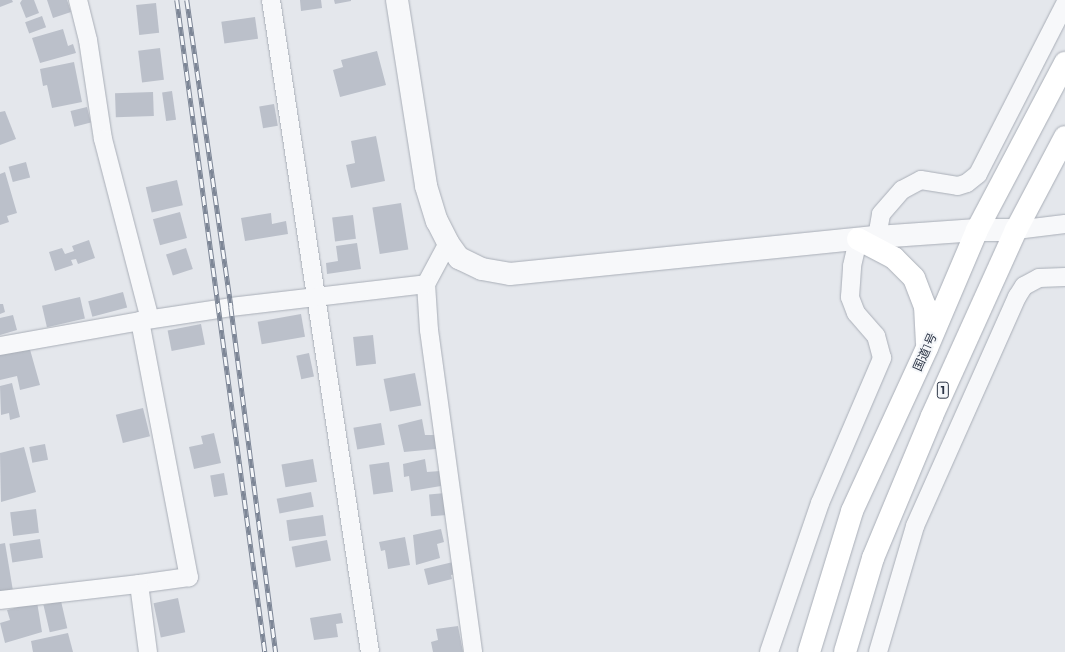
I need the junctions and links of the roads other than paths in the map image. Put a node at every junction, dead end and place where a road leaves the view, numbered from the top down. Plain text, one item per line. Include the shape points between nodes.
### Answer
1 (78, 0) edge
2 (271, 0) edge
3 (397, 0) edge
4 (1065, 4) edge
5 (1065, 63) edge
6 (1065, 137) edge
7 (1065, 224) edge
8 (977, 230) junction
9 (1016, 230) junction
10 (868, 238) junction
11 (448, 243) junction
12 (1065, 276) edge
13 (426, 284) junction
14 (317, 298) junction
15 (145, 320) junction
16 (0, 346) edge
17 (927, 348) junction
18 (139, 584) junction
19 (0, 600) edge
20 (148, 652) edge
21 (370, 652) edge
22 (473, 652) edge
23 (769, 652) edge
24 (809, 652) edge
25 (845, 652) edge
26 (878, 652) edge

1 - 15 street via 88,40 103,139
2 - 14 street
3 - 11 street via 426,186 437,221
4 - 10 street via 978,174 967,183 958,186 922,180 902,190 881,214
5 - 8 highway, 国道1号
6 - 9 highway, 1
7 - 9 street
8 - 9 street
8 - 10 street
8 - 17 highway, 国道1号
9 - 25 highway, 1 via 932,416 873,558
10 - 11 street via 510,274 482,269 459,258
10 - 17 highway via 914,278 925,306
10 - 23 street via 852,266 850,297 856,313 876,336 882,358 820,503
11 - 13 street
12 - 26 street via 1039,278 1024,286 1017,297 914,526
13 - 14 street
13 - 22 street via 430,338
14 - 15 street
14 - 21 street
15 - 16 street
15 - 18 street via 189,577
17 - 24 highway, 国道1号 via 852,511
18 - 19 street
18 - 20 street

